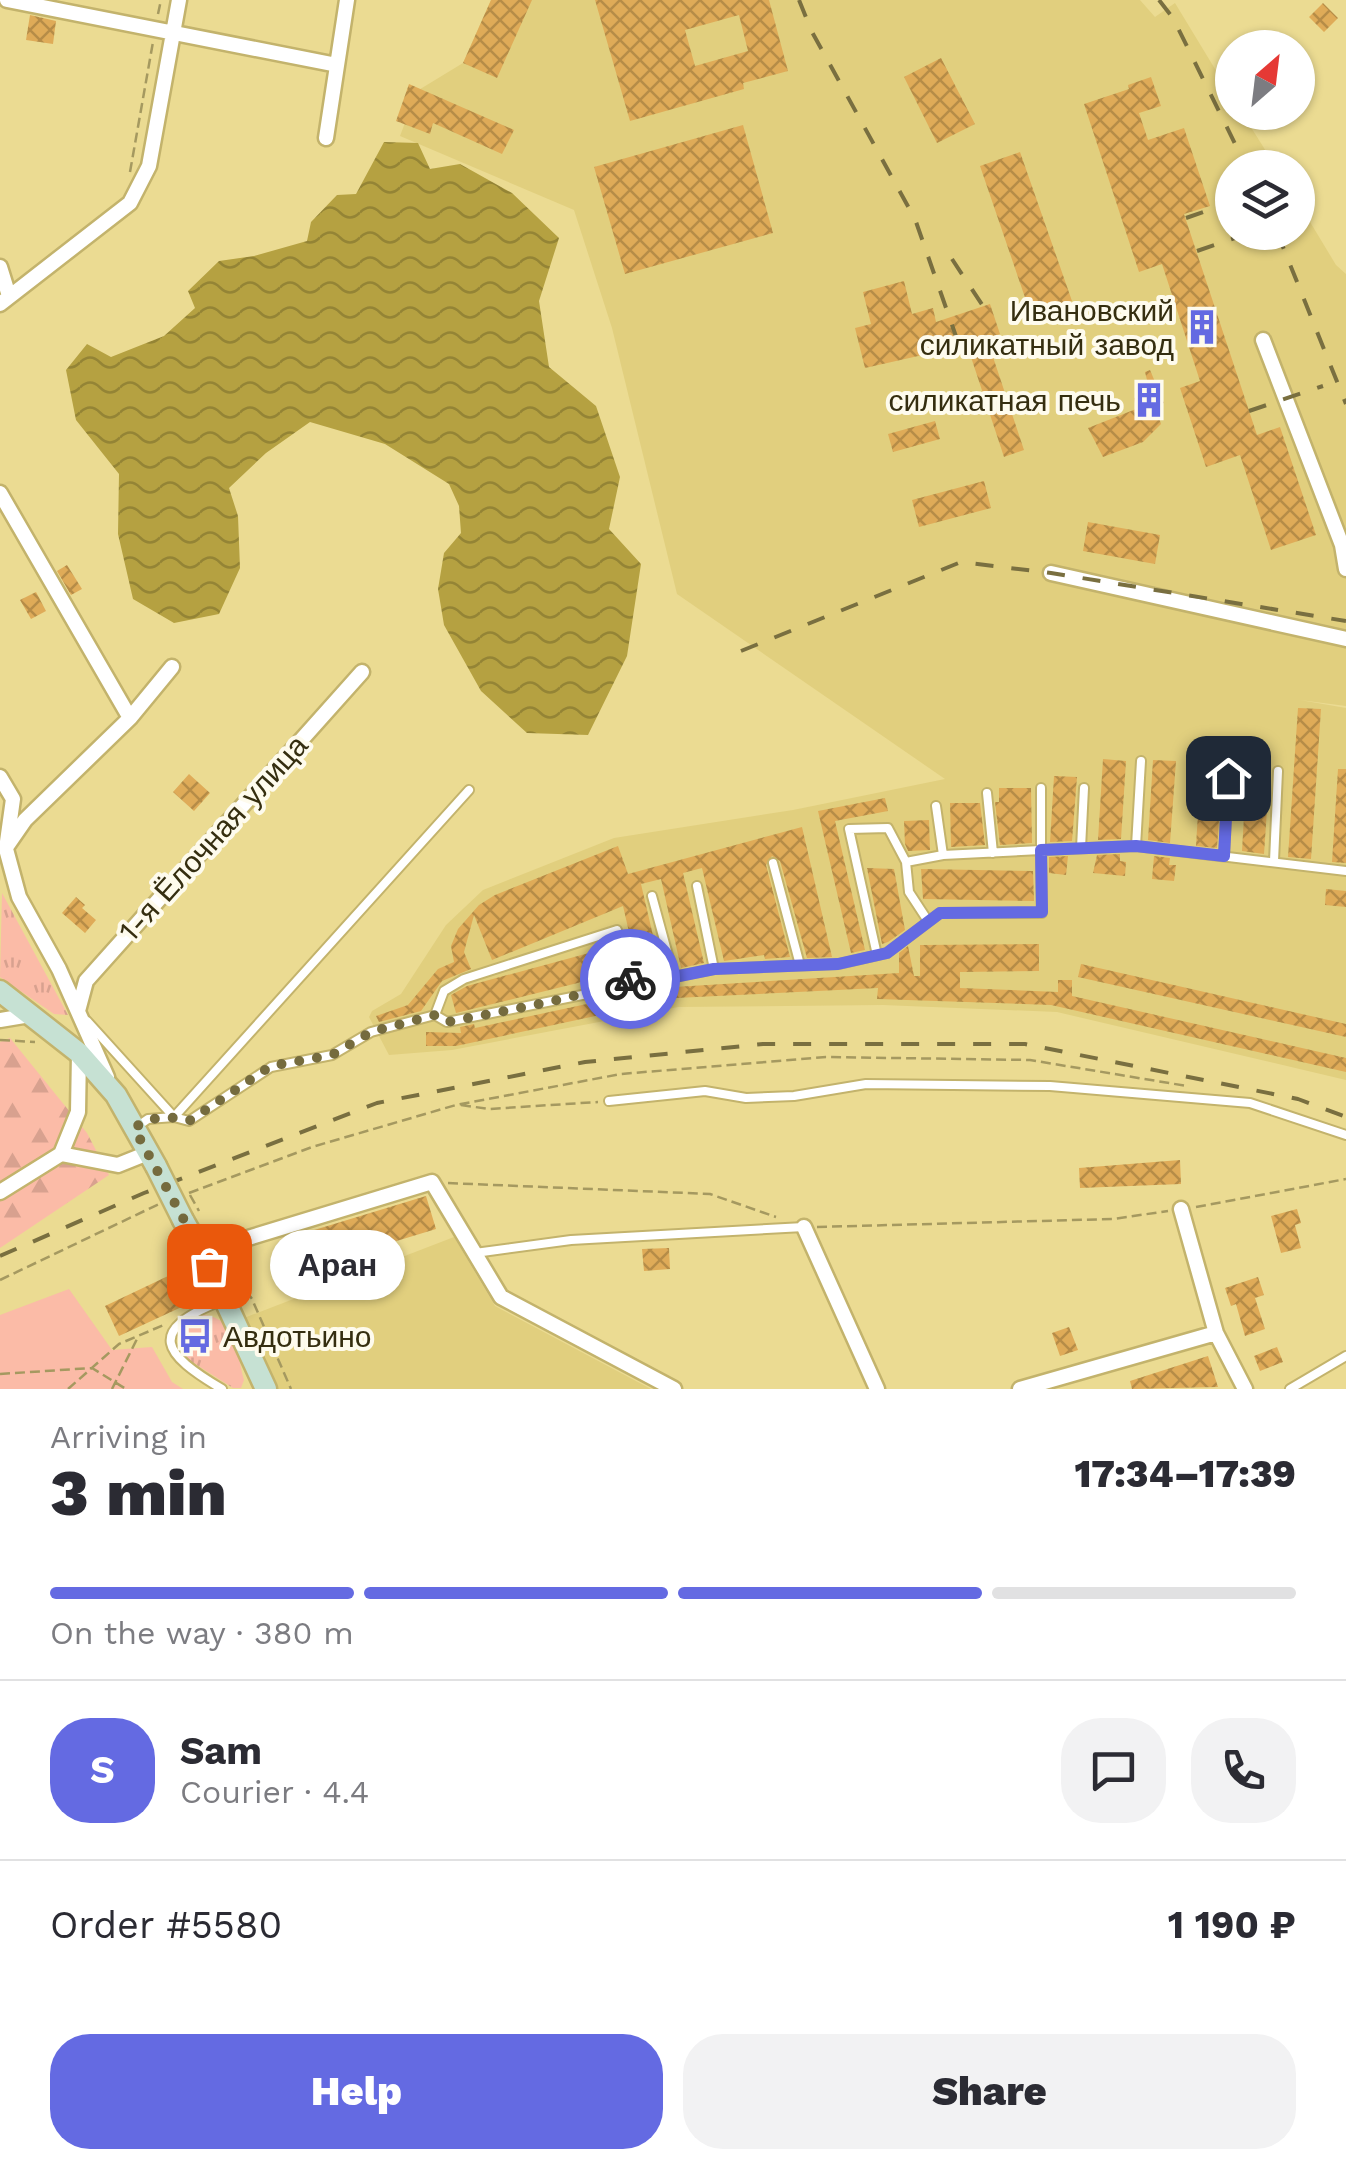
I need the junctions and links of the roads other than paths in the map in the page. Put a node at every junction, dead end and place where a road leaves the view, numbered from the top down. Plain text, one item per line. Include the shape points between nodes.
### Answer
1 (7, 0) edge
2 (178, 0) edge
3 (347, 0) edge
4 (173, 33) junction
5 (337, 65) junction
6 (326, 138) dead end
7 (0, 267) edge
8 (4, 300) edge
9 (1263, 340) dead end
10 (0, 493) edge
11 (1344, 544) edge
12 (1346, 569) edge
13 (1051, 573) dead end
14 (1346, 639) edge
15 (172, 667) dead end
16 (362, 672) dead end
17 (130, 718) junction
18 (1141, 761) dead end
19 (1278, 770) dead end
20 (0, 777) edge
21 (1228, 778) dead end
22 (1041, 788) dead end
23 (1084, 788) dead end
24 (470, 790) dead end
25 (987, 792) dead end
26 (936, 806) dead end
27 (1136, 846) junction
28 (1082, 848) junction
29 (1041, 850) junction
30 (992, 853) junction
31 (3, 855) edge
32 (943, 856) junction
33 (1224, 856) junction
34 (1274, 861) junction
35 (906, 862) junction
36 (773, 863) dead end
37 (1346, 871) edge
38 (698, 886) dead end
39 (652, 896) dead end
40 (928, 922) junction
41 (877, 955) junction
42 (800, 965) junction
43 (714, 969) junction
44 (674, 977) junction
45 (631, 979) junction
46 (0, 991) edge
47 (78, 1011) junction
48 (30, 1015) junction
49 (435, 1015) junction
50 (0, 1020) edge
51 (78, 1053) junction
52 (116, 1095) junction
53 (609, 1101) road end
54 (174, 1116) junction
55 (134, 1128) junction
56 (1346, 1135) edge
57 (61, 1154) junction
58 (152, 1160) junction
59 (0, 1192) edge
60 (1180, 1209) road end
61 (804, 1226) joint
62 (475, 1254) junction
63 (216, 1262) junction
64 (225, 1300) junction
65 (1216, 1333) junction
66 (1346, 1356) edge
67 (222, 1389) edge
68 (266, 1389) edge
69 (674, 1389) edge
70 (877, 1389) edge
71 (1020, 1389) edge
72 (1245, 1389) edge
73 (1290, 1389) edge

1 - 4 street
2 - 4 street
3 - 5 street
4 - 5 street
4 - 8 street via 150,166 130,203
5 - 6 street
7 - 8 street
9 - 11 street
10 - 17 street
11 - 12 street
13 - 14 street
15 - 17 street
16 - 47 street, 1-я Ёлочная улица via 86,981
17 - 31 street via 26,820
18 - 27 lane
19 - 34 lane
20 - 31 street via 13,799
21 - 33 lane
22 - 29 lane
23 - 28 lane
24 - 54 lane
25 - 30 lane
26 - 32 lane
27 - 28 lane
27 - 33 lane
28 - 29 lane
29 - 30 lane
29 - 40 lane via 1042,912 940,913
30 - 32 lane
31 - 47 street
32 - 35 lane
33 - 34 lane
34 - 37 lane
35 - 40 lane via 909,892
35 - 41 lane via 888,828 849,829
36 - 42 lane
38 - 43 lane
39 - 44 lane
40 - 41 lane
41 - 42 lane
42 - 43 lane
43 - 44 lane
44 - 45 lane
45 - 49 lane via 448,1022
45 - 49 lane via 617,930 464,980 444,991
46 - 48 main road
47 - 52 street
47 - 54 lane
48 - 50 street
48 - 51 main road
49 - 54 lane via 371,1032 332,1055 271,1066 189,1121
51 - 52 main road
51 - 57 street via 78,1112
52 - 55 main road
53 - 56 lane via 705,1091 794,1096 866,1084 1050,1086 1250,1103
54 - 55 lane
55 - 58 main road
57 - 58 street via 118,1165
57 - 59 street
58 - 63 main road, bridge
60 - 65 street
61 - 62 lane via 571,1240
61 - 70 street
62 - 63 street via 432,1182 248,1238
62 - 69 street via 501,1298
63 - 64 main road
64 - 67 lane via 189,1314 172,1335 174,1354
64 - 68 main road
65 - 71 street
65 - 72 street
66 - 73 lane

